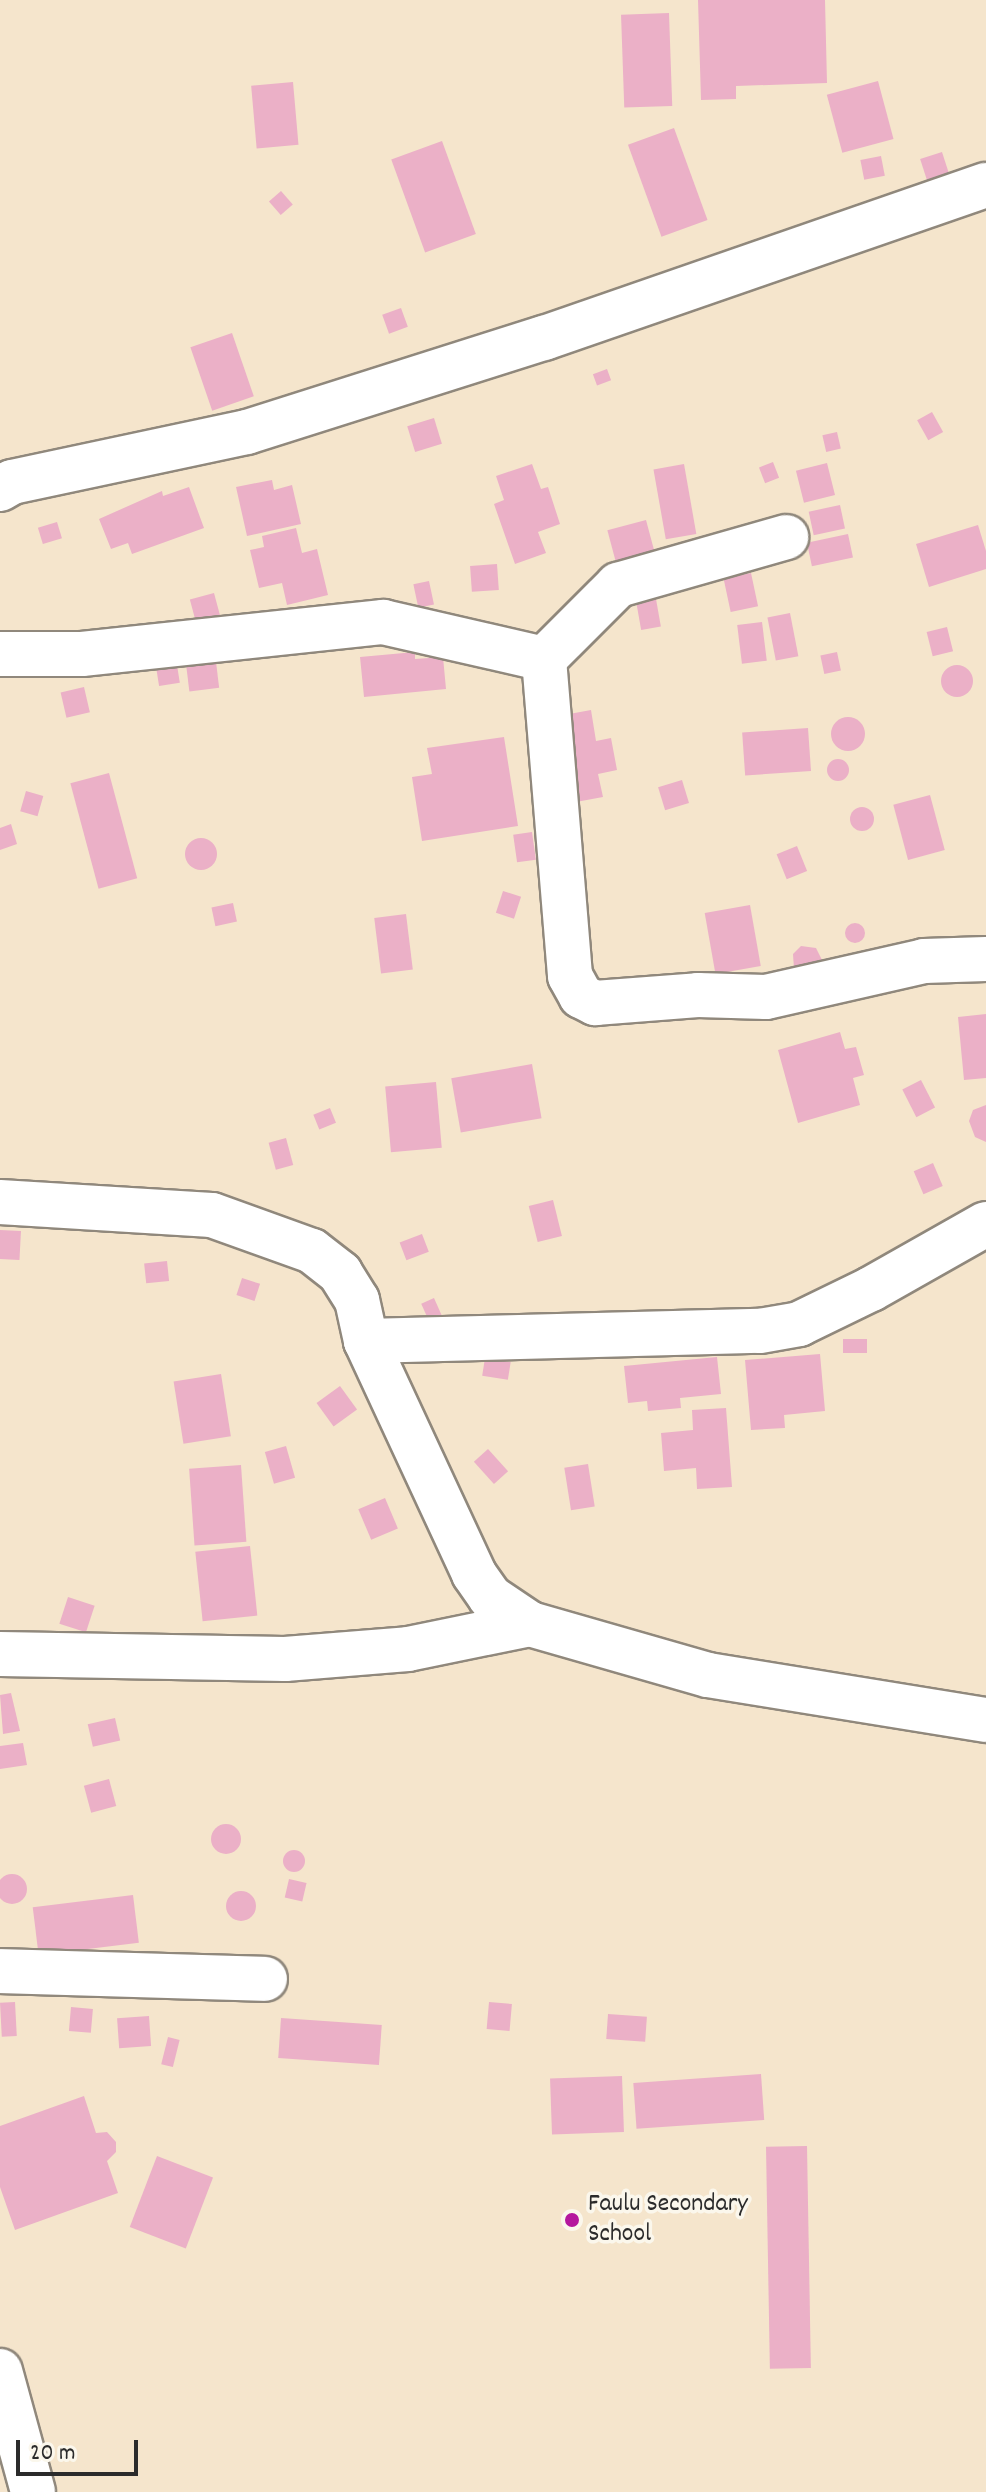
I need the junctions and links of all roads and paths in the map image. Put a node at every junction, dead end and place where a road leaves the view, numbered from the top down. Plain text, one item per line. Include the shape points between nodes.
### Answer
1 (986, 185) edge
2 (0, 489) edge
3 (786, 537) dead end
4 (0, 654) edge
5 (544, 659) junction
6 (986, 959) edge
7 (0, 1202) edge
8 (986, 1224) edge
9 (366, 1341) junction
10 (530, 1624) junction
11 (0, 1654) edge
12 (986, 1720) edge
13 (0, 1971) edge
14 (265, 1979) dead end
15 (0, 2371) edge
16 (23, 2489) edge

1 - 2 street via 544,338 247,432 12,482
3 - 5 street via 618,585
4 - 5 street via 82,654 383,622
5 - 6 street via 570,976 581,996 595,1003 698,995 766,997 924,961
7 - 9 street via 212,1215 285,1240 312,1251 340,1273 357,1300
8 - 9 street via 799,1324 760,1331
9 - 10 street via 474,1574 490,1597
10 - 11 street via 408,1649 285,1659
10 - 12 street via 708,1675
13 - 14 street
15 - 16 street

